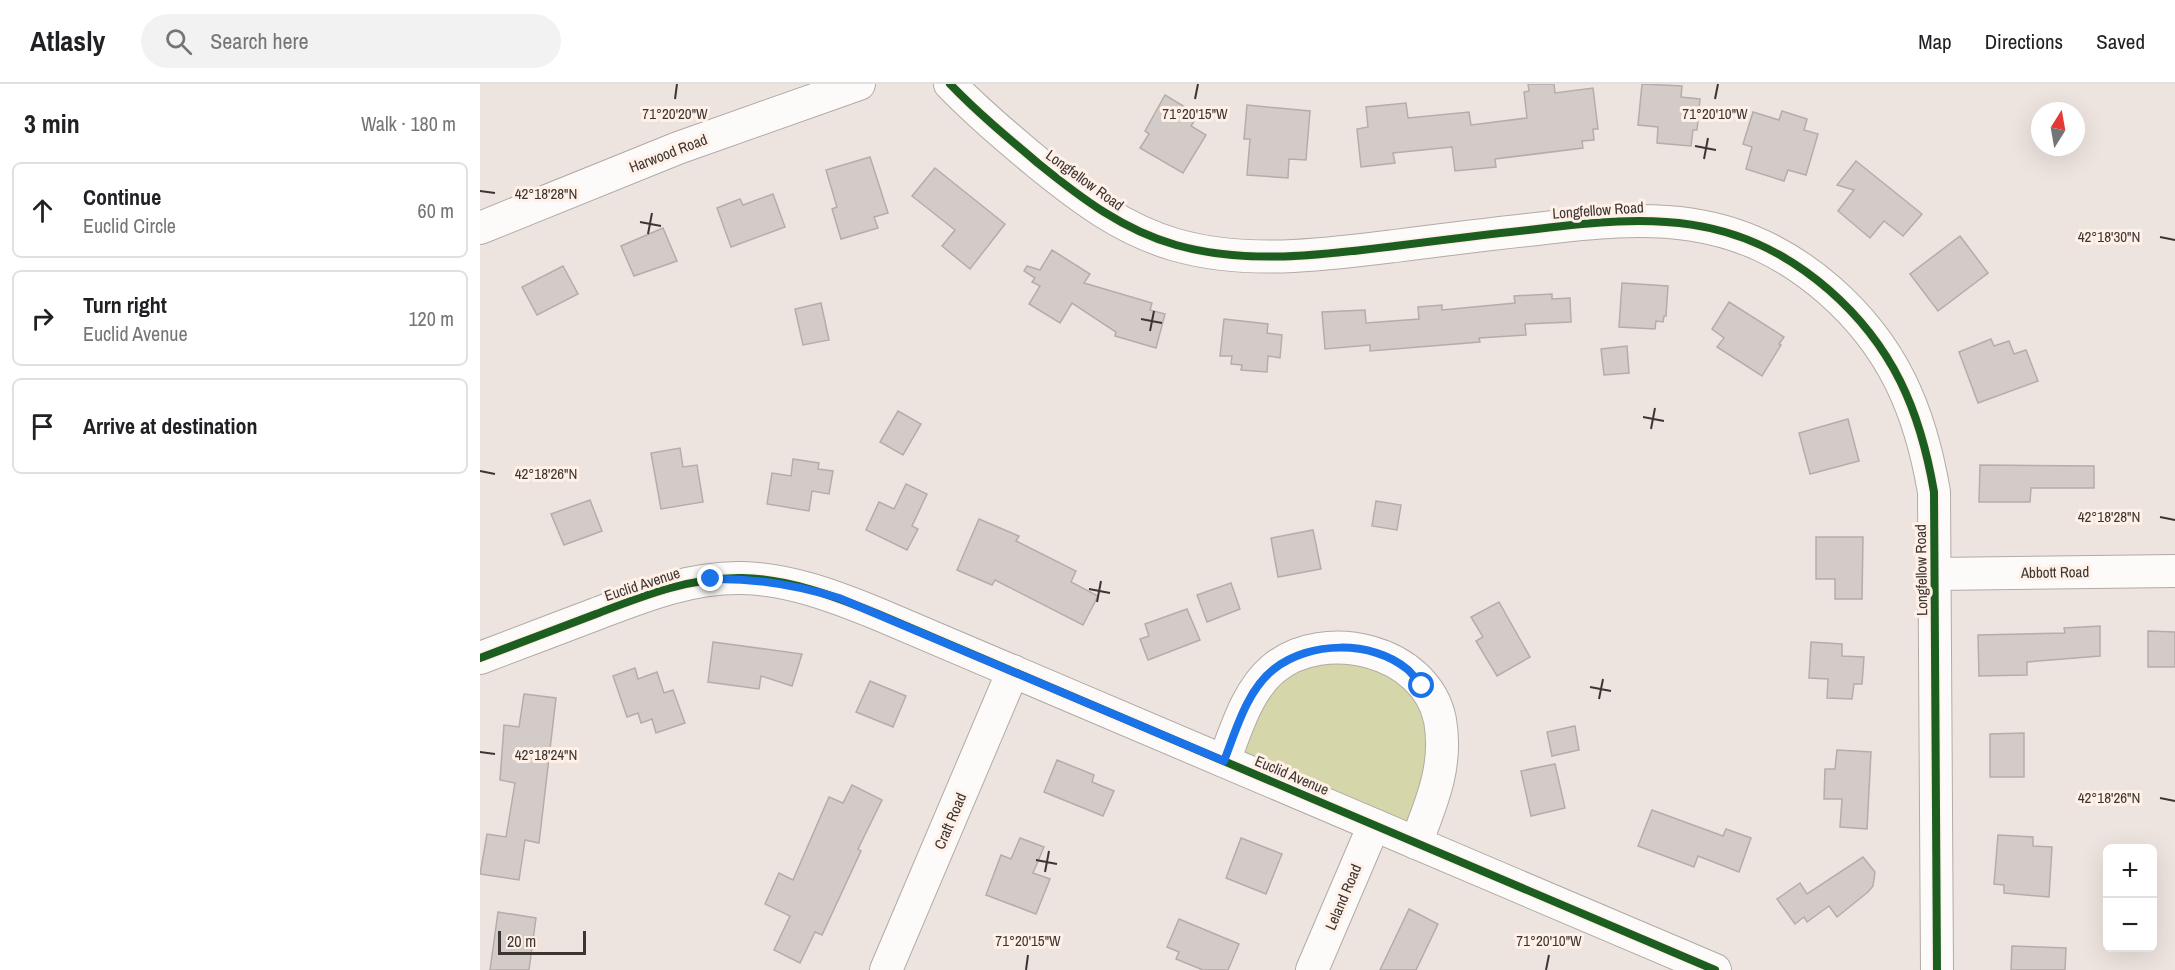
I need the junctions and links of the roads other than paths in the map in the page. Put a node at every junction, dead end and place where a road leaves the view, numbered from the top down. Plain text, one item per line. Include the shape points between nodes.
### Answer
1 (859, 84) edge
2 (950, 84) edge
3 (480, 228) edge
4 (2175, 571) edge
5 (1935, 574) junction
6 (480, 658) edge
7 (1013, 671) junction
8 (1224, 761) junction
9 (1374, 825) junction
10 (1416, 843) junction
11 (886, 970) edge
12 (1312, 970) edge
13 (1715, 970) edge
14 (1937, 970) edge

1 - 3 street, Harwood Road via 678,148
2 - 5 street, Longfellow Road via 1002,134 1112,218 1144,234 1210,252 1246,256 1320,254 1634,219 1701,225 1760,244 1792,262 1847,306 1870,333 1906,390 1927,452 1934,492
4 - 5 street, Abbott Road
5 - 14 street, Longfellow Road
6 - 7 street, Euclid Avenue via 651,593 711,579 742,578 839,598
7 - 8 street, Euclid Avenue
7 - 11 street, Craft Road
8 - 9 street, Euclid Avenue
8 - 10 street via 1244,710 1273,669 1316,650 1364,650 1387,658 1407,669 1433,702 1440,718 1442,767
9 - 10 street, Euclid Avenue
9 - 12 street, Leland Road
10 - 13 street, Euclid Avenue

